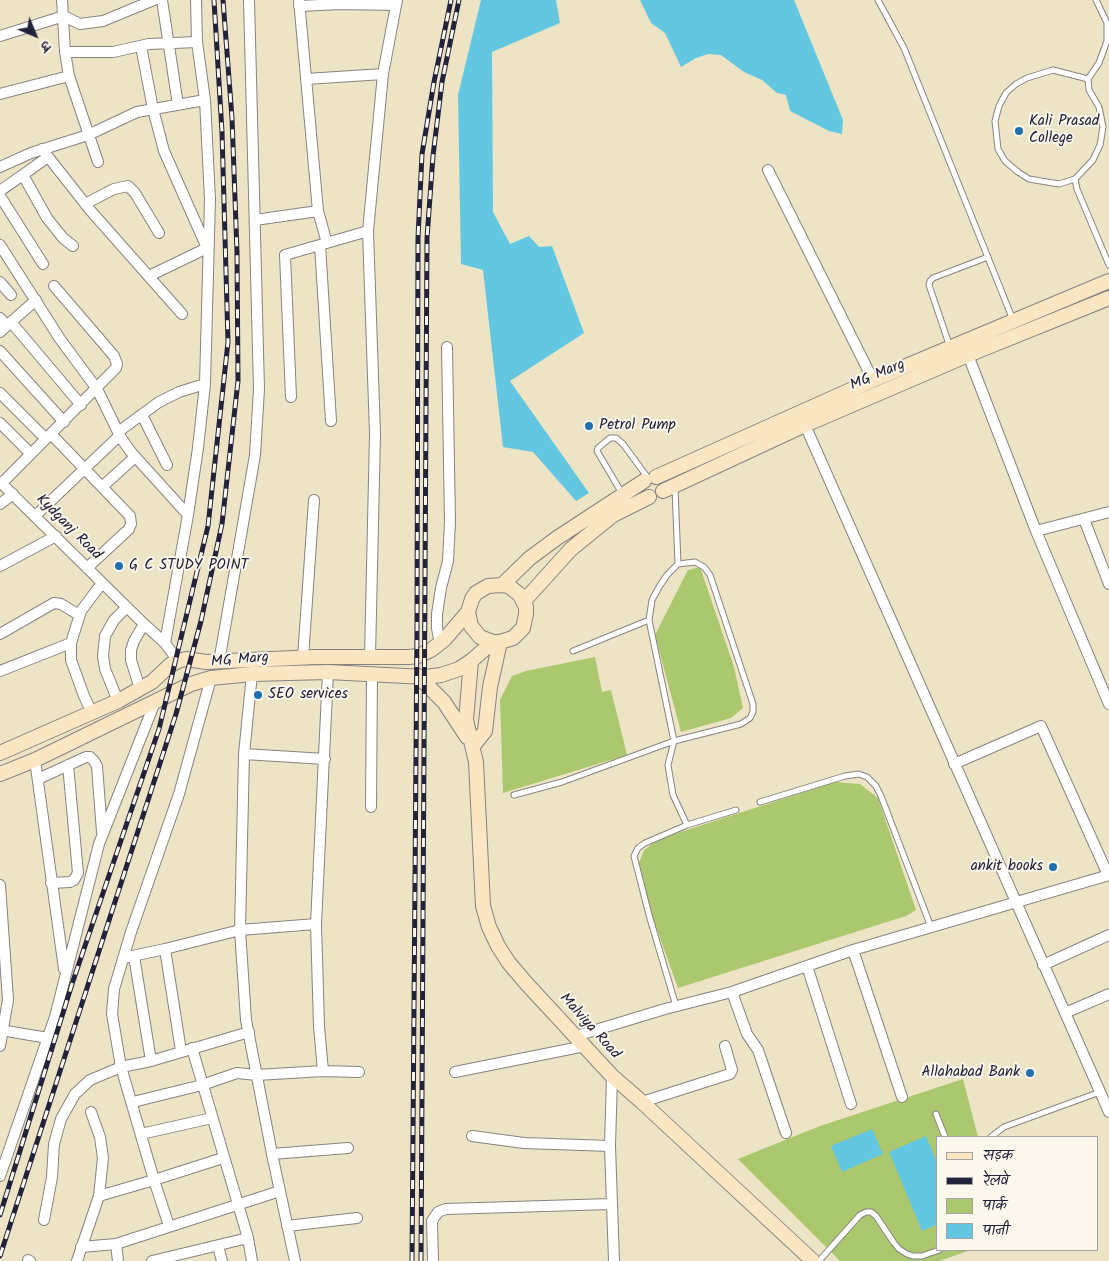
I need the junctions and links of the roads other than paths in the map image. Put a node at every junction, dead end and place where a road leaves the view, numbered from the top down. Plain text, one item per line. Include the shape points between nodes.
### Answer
1 (62, 0) edge
2 (154, 0) edge
3 (162, 0) edge
4 (196, 0) edge
5 (249, 0) edge
6 (878, 0) edge
7 (1096, 0) edge
8 (396, 2) edge
9 (299, 3) edge
10 (64, 16) junction
11 (0, 36) edge
12 (197, 42) junction
13 (169, 43) junction
14 (141, 46) junction
15 (65, 52) junction
16 (383, 74) junction
17 (69, 76) junction
18 (306, 78) junction
19 (1088, 79) junction
20 (0, 94) edge
21 (205, 100) junction
22 (178, 105) junction
23 (153, 110) junction
24 (88, 135) junction
25 (45, 153) junction
26 (98, 162) dead end
27 (0, 167) edge
28 (768, 170) dead end
29 (23, 175) junction
30 (1076, 179) junction
31 (0, 192) edge
32 (0, 196) edge
33 (85, 204) junction
34 (318, 211) junction
35 (255, 220) junction
36 (368, 231) junction
37 (159, 234) dead end
38 (0, 244) edge
39 (324, 244) junction
40 (73, 246) dead end
41 (208, 250) junction
42 (988, 257) junction
43 (43, 264) dead end
44 (1109, 265) edge
45 (149, 276) junction
46 (1109, 281) edge
47 (0, 282) edge
48 (54, 286) dead end
49 (11, 295) dead end
50 (1109, 298) edge
51 (36, 300) junction
52 (182, 314) dead end
53 (1014, 321) junction
54 (4, 324) edge
55 (447, 347) dead end
56 (950, 347) junction
57 (0, 351) edge
58 (968, 355) junction
59 (873, 380) junction
60 (205, 384) junction
61 (97, 389) junction
62 (0, 394) edge
63 (291, 397) dead end
64 (81, 405) junction
65 (142, 414) junction
66 (64, 422) junction
67 (331, 422) dead end
68 (0, 423) edge
69 (805, 425) junction
70 (119, 433) junction
71 (49, 437) junction
72 (31, 454) junction
73 (135, 457) junction
74 (167, 465) dead end
75 (84, 468) junction
76 (649, 479) junction
77 (1, 483) edge
78 (102, 487) junction
79 (669, 488) junction
80 (13, 494) junction
81 (624, 495) junction
82 (649, 497) junction
83 (314, 500) dead end
84 (0, 504) edge
85 (1109, 512) edge
86 (188, 515) junction
87 (35, 516) junction
88 (1084, 519) junction
89 (1036, 531) junction
90 (56, 536) junction
91 (678, 564) junction
92 (0, 566) edge
93 (87, 568) junction
94 (102, 582) junction
95 (502, 584) junction
96 (1109, 584) edge
97 (524, 601) junction
98 (127, 607) junction
99 (468, 612) junction
100 (79, 615) junction
101 (649, 620) junction
102 (144, 624) junction
103 (0, 634) edge
104 (496, 642) junction
105 (71, 643) junction
106 (165, 643) junction
107 (440, 644) junction
108 (573, 651) dead end
109 (370, 657) junction
110 (303, 658) junction
111 (178, 661) junction
112 (471, 661) junction
113 (219, 662) junction
114 (0, 671) edge
115 (328, 672) junction
116 (252, 674) junction
117 (372, 674) junction
118 (418, 676) junction
119 (211, 678) junction
120 (140, 689) junction
121 (118, 701) junction
122 (154, 702) junction
123 (1109, 704) edge
124 (92, 713) junction
125 (674, 741) junction
126 (473, 746) junction
127 (0, 753) edge
128 (244, 754) junction
129 (325, 759) junction
130 (35, 760) junction
131 (954, 764) junction
132 (68, 766) junction
133 (0, 774) edge
134 (38, 779) junction
135 (514, 795) dead end
136 (760, 802) dead end
137 (371, 807) dead end
138 (736, 810) dead end
139 (686, 825) junction
140 (102, 835) junction
141 (1109, 875) edge
142 (51, 883) junction
143 (0, 886) edge
144 (1015, 902) junction
145 (316, 924) junction
146 (931, 928) junction
147 (240, 930) junction
148 (2, 935) edge
149 (1109, 935) edge
150 (165, 949) junction
151 (853, 950) junction
152 (129, 956) junction
153 (1043, 965) junction
154 (807, 966) junction
155 (65, 975) junction
156 (4, 990) edge
157 (732, 992) junction
158 (1109, 994) edge
159 (676, 1006) junction
160 (1065, 1014) junction
161 (2, 1030) edge
162 (249, 1032) junction
163 (48, 1038) junction
164 (581, 1041) junction
165 (0, 1046) edge
166 (725, 1046) dead end
167 (192, 1048) junction
168 (181, 1051) junction
169 (151, 1061) junction
170 (121, 1067) junction
171 (324, 1071) junction
172 (359, 1072) dead end
173 (455, 1072) dead end
174 (257, 1075) junction
175 (612, 1076) junction
176 (202, 1085) junction
177 (1100, 1092) junction
178 (902, 1097) dead end
179 (133, 1102) junction
180 (642, 1102) junction
181 (851, 1104) dead end
182 (1108, 1109) edge
183 (92, 1112) dead end
184 (936, 1114) dead end
185 (212, 1118) junction
186 (786, 1133) dead end
187 (141, 1134) junction
188 (472, 1136) dead end
189 (946, 1136) edge
190 (992, 1136) edge
191 (610, 1146) junction
192 (348, 1148) dead end
193 (272, 1154) junction
194 (223, 1158) junction
195 (0, 1176) edge
196 (154, 1180) junction
197 (280, 1191) junction
198 (99, 1196) junction
199 (237, 1204) junction
200 (611, 1204) junction
201 (357, 1218) dead end
202 (44, 1220) dead end
203 (169, 1226) junction
204 (287, 1226) junction
205 (248, 1238) junction
206 (116, 1244) junction
207 (218, 1246) junction
208 (81, 1247) junction
209 (936, 1251) edge
210 (185, 1257) edge
211 (77, 1261) edge
212 (118, 1261) edge
213 (152, 1261) edge
214 (222, 1261) edge
215 (252, 1261) edge
216 (295, 1261) edge
217 (433, 1261) edge
218 (614, 1261) edge
219 (813, 1261) edge
220 (819, 1261) edge

1 - 10 street
2 - 10 street via 103,21 80,24
3 - 13 street
4 - 12 street
5 - 35 street
6 - 42 lane via 904,48
7 - 19 lane via 1107,23 1107,41
8 - 9 street
8 - 16 street
9 - 18 street
10 - 11 street
10 - 15 street
12 - 13 street
12 - 21 street
13 - 14 street
13 - 22 street
14 - 15 street via 113,52
14 - 23 street
15 - 17 street
16 - 18 street
16 - 36 street
17 - 20 street
17 - 24 street
18 - 34 street
19 - 30 lane via 1099,107 1100,145 1093,160
19 - 30 lane via 1052,70 1027,78 1006,93 995,122 998,149 1005,161 1018,172 1029,179 1059,184
21 - 22 street
21 - 41 street via 210,198
22 - 23 street
23 - 24 street via 137,112
23 - 41 street via 164,151
24 - 25 street
24 - 26 street
25 - 27 street
25 - 29 street
25 - 33 street
28 - 59 street
29 - 31 street
29 - 40 street via 47,218
30 - 44 lane via 1077,189
32 - 43 street
33 - 37 street via 114,189 128,186 136,193
33 - 45 street
34 - 35 street
34 - 39 street
35 - 113 street via 260,389 255,456
36 - 39 street
36 - 109 street via 375,434
38 - 51 street
39 - 63 street via 285,255
39 - 67 street
41 - 45 street
41 - 60 street
42 - 53 lane
42 - 56 lane via 930,281
45 - 52 street
46 - 53 main road
47 - 49 street
48 - 61 street via 114,356 116,368
50 - 58 main road, MG Marg
51 - 54 street
51 - 61 street
53 - 56 main road
54 - 64 street
55 - 107 street via 450,522 448,561 437,614
56 - 59 main road
57 - 66 street
58 - 69 main road, MG Marg
58 - 89 street
59 - 76 main road
60 - 65 street via 179,392
60 - 86 street
61 - 64 street
61 - 70 street
62 - 71 street
64 - 66 street
65 - 70 street
65 - 74 street
66 - 71 street
68 - 72 street
69 - 79 main road, MG Marg
69 - 131 street
70 - 73 street
70 - 75 street
71 - 72 street
71 - 75 street
72 - 77 street
73 - 78 street
73 - 86 street
75 - 78 street
75 - 87 street
76 - 79 main road
76 - 81 main road
76 - 81 lane via 623,444 616,438 610,438 597,452
76 - 82 main road via 643,489
77 - 80 street, Kydganj Road
78 - 93 street via 130,516 132,524
79 - 82 main road, MG Marg via 658,496
79 - 91 lane
80 - 84 street
80 - 87 street, Kydganj Road
81 - 95 main road via 557,538
82 - 97 main road, MG Marg via 613,515 571,549
83 - 110 street
85 - 88 street
86 - 106 street
87 - 90 street, Kydganj Road
88 - 89 street
88 - 96 street
89 - 123 street
90 - 92 street
90 - 93 street, Kydganj Road
91 - 101 lane via 667,574 652,600
91 - 125 lane via 695,562 710,575 753,712 741,724
93 - 94 street, Kydganj Road
94 - 98 street, Kydganj Road
94 - 100 street
95 - 97 main road via 515,590
95 - 99 main road via 488,586 476,593
97 - 104 main road via 526,614 522,628 513,638
98 - 102 street, Kydganj Road
98 - 121 street via 105,636 103,656
99 - 104 main road via 475,632
99 - 107 main road, MG Marg
100 - 103 street via 54,603
100 - 105 street
101 - 108 lane
101 - 125 lane
102 - 106 street, Kydganj Road
102 - 120 street via 131,650
104 - 112 main road, MG Marg
104 - 126 main road via 485,731
105 - 114 street
105 - 124 street via 71,660
106 - 111 street, Kydganj Road
107 - 109 main road, MG Marg via 418,656
109 - 110 main road, MG Marg
110 - 113 main road, MG Marg
111 - 113 main road, MG Marg
111 - 120 main road
112 - 118 main road, MG Marg via 441,675
112 - 126 main road, Malviya Road via 466,720
115 - 116 main road, MG Marg
115 - 117 main road, MG Marg
115 - 129 street
116 - 119 main road, MG Marg
116 - 128 street
117 - 118 main road, MG Marg
117 - 137 street
118 - 126 main road via 444,702
119 - 122 main road, MG Marg
119 - 152 street
120 - 121 main road
121 - 124 main road
122 - 130 main road, MG Marg
122 - 140 street
124 - 127 main road
125 - 135 lane via 562,782
125 - 139 lane via 668,765 673,795
126 - 164 main road, Malviya Road via 483,906 489,927 509,963
128 - 129 street
128 - 147 street
129 - 145 street
130 - 133 main road, MG Marg
130 - 134 street
131 - 141 street via 1041,726
131 - 144 street
132 - 134 street
132 - 140 street via 86,757 90,757 97,766
132 - 142 street via 78,873 70,882
134 - 142 street
136 - 146 lane via 845,776 859,774 867,777 881,796
138 - 139 lane
139 - 159 lane via 645,843 634,856
140 - 155 street
141 - 144 street
142 - 155 street
143 - 148 street
144 - 146 street
144 - 153 street
145 - 147 street
145 - 171 street via 319,1026
146 - 151 street
147 - 150 street
147 - 162 street
148 - 156 street
149 - 153 street
150 - 152 street
150 - 168 street
151 - 154 street
151 - 178 street
152 - 169 street
152 - 170 street via 114,989 112,1014
153 - 160 street
154 - 157 street
154 - 181 street
155 - 163 street
156 - 161 street via 8,1000
157 - 159 street
157 - 186 street via 747,1034 758,1050
158 - 160 street
159 - 164 street
160 - 177 street
161 - 163 street
161 - 165 street
162 - 167 street
162 - 174 street
163 - 195 street
164 - 173 street
164 - 175 main road, Malviya Road
166 - 180 street via 732,1070 730,1074
167 - 168 street
167 - 176 street
168 - 169 street
169 - 170 street
170 - 179 street
170 - 202 street via 90,1080 76,1094 61,1119 54,1144
171 - 172 street
171 - 174 street
174 - 176 street via 237,1073
174 - 193 street
175 - 180 main road, Malviya Road
175 - 191 street
176 - 179 street
176 - 185 street
177 - 182 street
177 - 190 lane via 1004,1127
179 - 187 street
180 - 219 main road, Malviya Road
183 - 198 street via 103,1158
184 - 189 lane
185 - 187 street
185 - 194 street
187 - 196 street
188 - 191 street via 524,1143
191 - 200 street
192 - 193 street
193 - 197 street
194 - 196 street
194 - 199 street
196 - 198 street
196 - 203 street
197 - 199 street
197 - 204 street
198 - 208 street
199 - 203 street
199 - 205 street
200 - 217 street via 446,1209 438,1212 432,1221
200 - 218 street
201 - 204 street
203 - 206 street
204 - 216 street
205 - 207 street
205 - 215 street
206 - 208 street
206 - 212 street
207 - 210 street
207 - 214 street
208 - 211 street
209 - 220 lane via 922,1256 908,1254 894,1243 876,1216 866,1212
210 - 213 street

